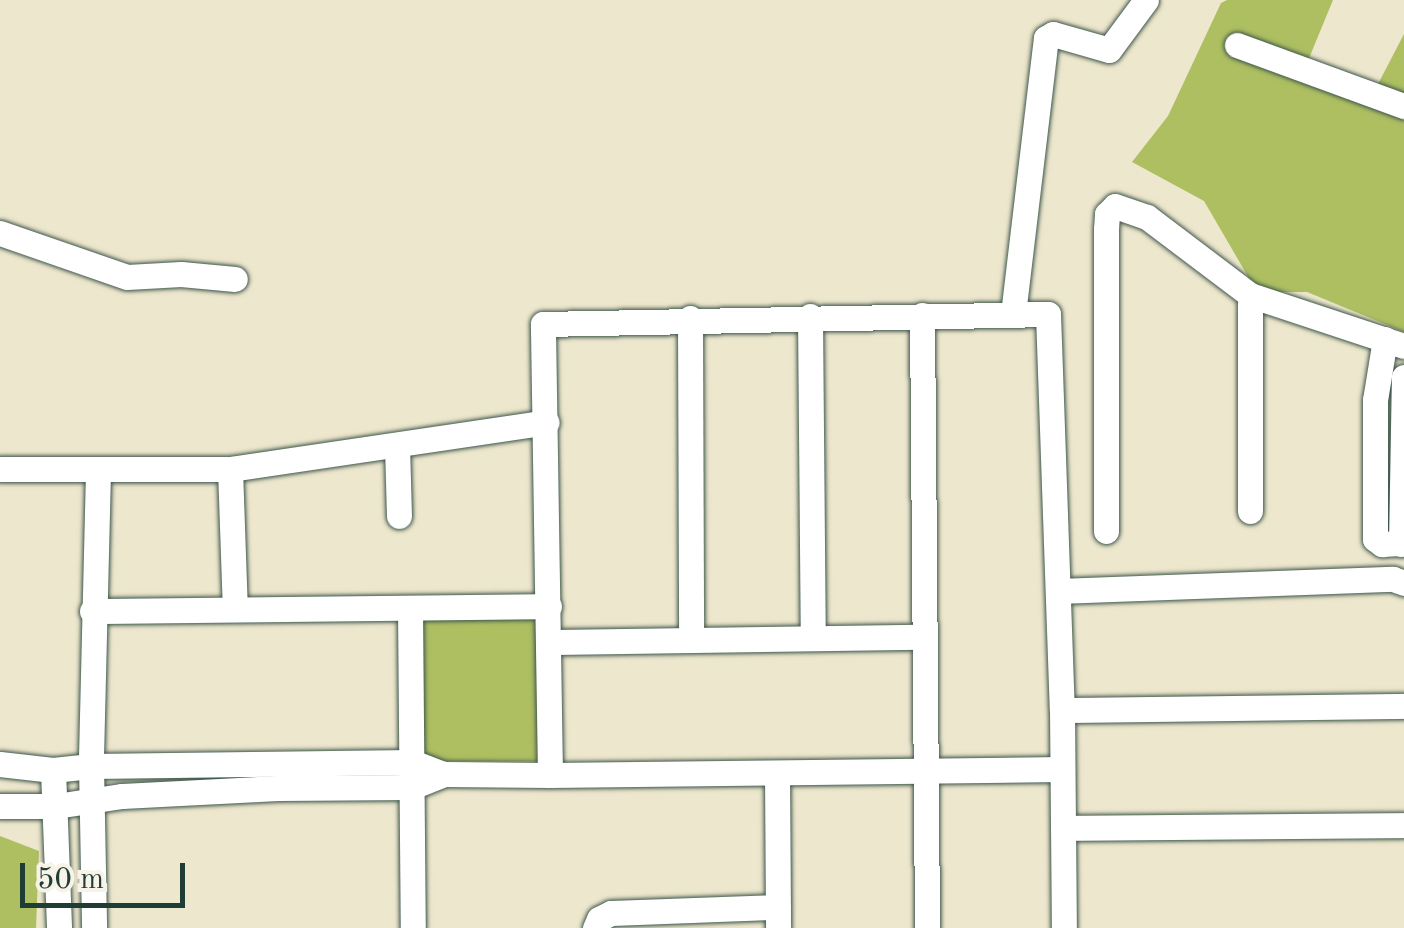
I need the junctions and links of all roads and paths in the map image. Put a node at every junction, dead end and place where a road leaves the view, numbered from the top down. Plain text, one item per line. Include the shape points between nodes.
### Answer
1 (1146, 0) edge
2 (1237, 45) dead end
3 (1404, 106) edge
4 (0, 233) edge
5 (234, 280) dead end
6 (1250, 295) junction
7 (1013, 314) junction
8 (922, 315) junction
9 (810, 316) junction
10 (690, 318) junction
11 (1394, 342) edge
12 (1404, 377) edge
13 (547, 422) junction
14 (397, 445) junction
15 (230, 469) junction
16 (0, 470) edge
17 (98, 471) junction
18 (1250, 511) dead end
19 (399, 516) dead end
20 (1106, 531) dead end
21 (1402, 544) edge
22 (1404, 583) edge
23 (1058, 591) junction
24 (548, 606) junction
25 (410, 608) junction
26 (235, 609) junction
27 (92, 611) junction
28 (813, 637) junction
29 (924, 637) junction
30 (691, 638) junction
31 (549, 642) junction
32 (1404, 706) edge
33 (1062, 710) junction
34 (0, 764) edge
35 (91, 766) junction
36 (1062, 769) junction
37 (54, 770) junction
38 (926, 771) junction
39 (777, 772) junction
40 (412, 775) junction
41 (550, 776) junction
42 (91, 801) junction
43 (0, 806) edge
44 (56, 806) junction
45 (1404, 825) edge
46 (1063, 828) junction
47 (778, 918) edge
48 (58, 928) edge
49 (94, 928) edge
50 (413, 928) edge
51 (594, 928) edge
52 (927, 928) edge
53 (1064, 928) edge

1 - 7 street via 1109,50 1053,34 1046,38
2 - 3 street
4 - 5 street via 127,276
6 - 11 street
6 - 18 street
6 - 20 street via 1136,210 1110,209
7 - 8 street
7 - 23 street via 1051,315
8 - 9 street
8 - 29 street
9 - 10 street
9 - 28 street
10 - 13 street via 546,321 540,333
10 - 30 street
11 - 21 street via 1375,400 1376,538
12 - 21 street
13 - 14 street
13 - 24 street
14 - 15 street
14 - 19 street
15 - 17 street
15 - 26 street
16 - 17 street
17 - 27 street
22 - 23 street
23 - 33 street
24 - 25 street
24 - 31 street
25 - 26 street
25 - 40 street
26 - 27 street
27 - 35 street
28 - 29 street
28 - 30 street
29 - 38 street
30 - 31 street
31 - 41 street
32 - 33 street
33 - 36 street
34 - 37 street
35 - 37 street
35 - 40 street
35 - 42 street
36 - 38 street
36 - 46 street
37 - 44 street
38 - 39 street
38 - 52 street
39 - 41 street
39 - 47 street
40 - 41 street
40 - 42 street
40 - 50 street
42 - 44 street
42 - 49 street
43 - 44 street
44 - 48 street
45 - 46 street
46 - 53 street
47 - 51 street via 611,913

